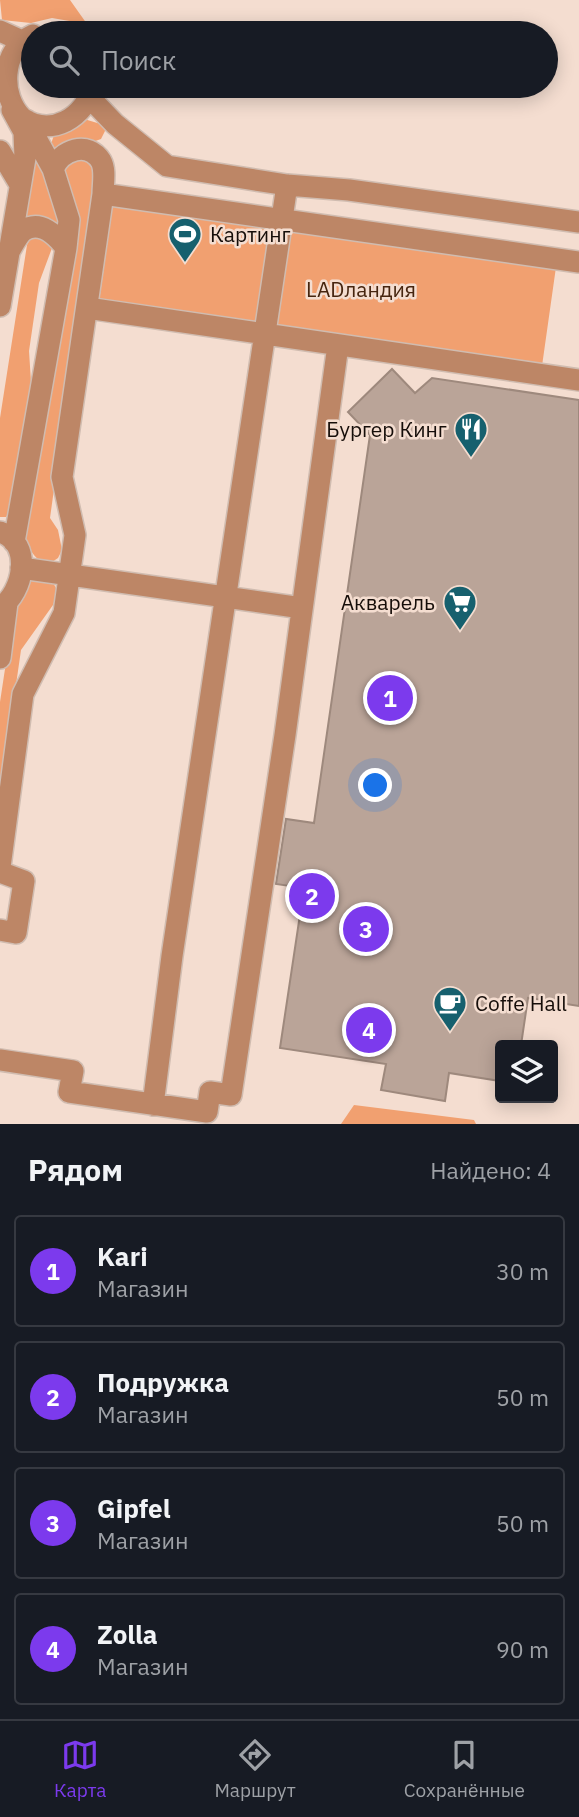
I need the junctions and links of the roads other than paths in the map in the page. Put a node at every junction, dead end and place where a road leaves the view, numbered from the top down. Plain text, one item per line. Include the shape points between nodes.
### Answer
1 (0, 31) edge
2 (21, 36) edge
3 (21, 43) edge
4 (1, 64) edge
5 (89, 98) edge
6 (96, 98) edge
7 (19, 115) junction
8 (118, 127) junction
9 (0, 151) edge
10 (91, 152) junction
11 (53, 169) junction
12 (19, 183) junction
13 (287, 185) junction
14 (103, 194) junction
15 (281, 221) junction
16 (579, 222) edge
17 (66, 248) junction
18 (7, 253) junction
19 (579, 262) edge
20 (0, 306) edge
21 (87, 308) junction
22 (265, 335) junction
23 (338, 345) junction
24 (579, 380) edge
25 (7, 537) edge
26 (21, 568) junction
27 (69, 573) junction
28 (227, 597) junction
29 (3, 606) edge
30 (302, 608) junction
31 (0, 658) edge
32 (0, 867) edge
33 (0, 872) edge
34 (8, 932) edge
35 (0, 1060) edge
36 (153, 1105) junction

1 - 2 lane
3 - 4 lane
4 - 7 lane via 4,96
5 - 7 lane via 83,110 60,124 47,126
6 - 8 lane
7 - 11 lane
7 - 12 lane via 25,158
8 - 10 lane
8 - 13 lane via 167,166
9 - 12 lane
10 - 11 lane via 64,152
10 - 14 lane via 103,169
11 - 17 lane via 69,220
12 - 18 lane
13 - 15 lane
13 - 16 lane
14 - 15 lane
14 - 21 lane
15 - 19 lane
15 - 22 lane
17 - 18 lane via 56,235 37,227 23,231
17 - 25 lane
18 - 20 lane
21 - 22 lane
21 - 27 lane via 62,477 75,535
22 - 23 lane
22 - 28 lane
23 - 24 lane
23 - 30 lane
25 - 26 lane via 21,555
26 - 27 lane
26 - 29 lane via 15,592
27 - 28 lane
27 - 32 lane via 64,612 23,694
28 - 30 lane
28 - 36 lane
29 - 31 lane
30 - 36 lane via 231,1095 210,1092 206,1112
33 - 34 lane via 24,881
35 - 36 lane via 73,1071 69,1092

